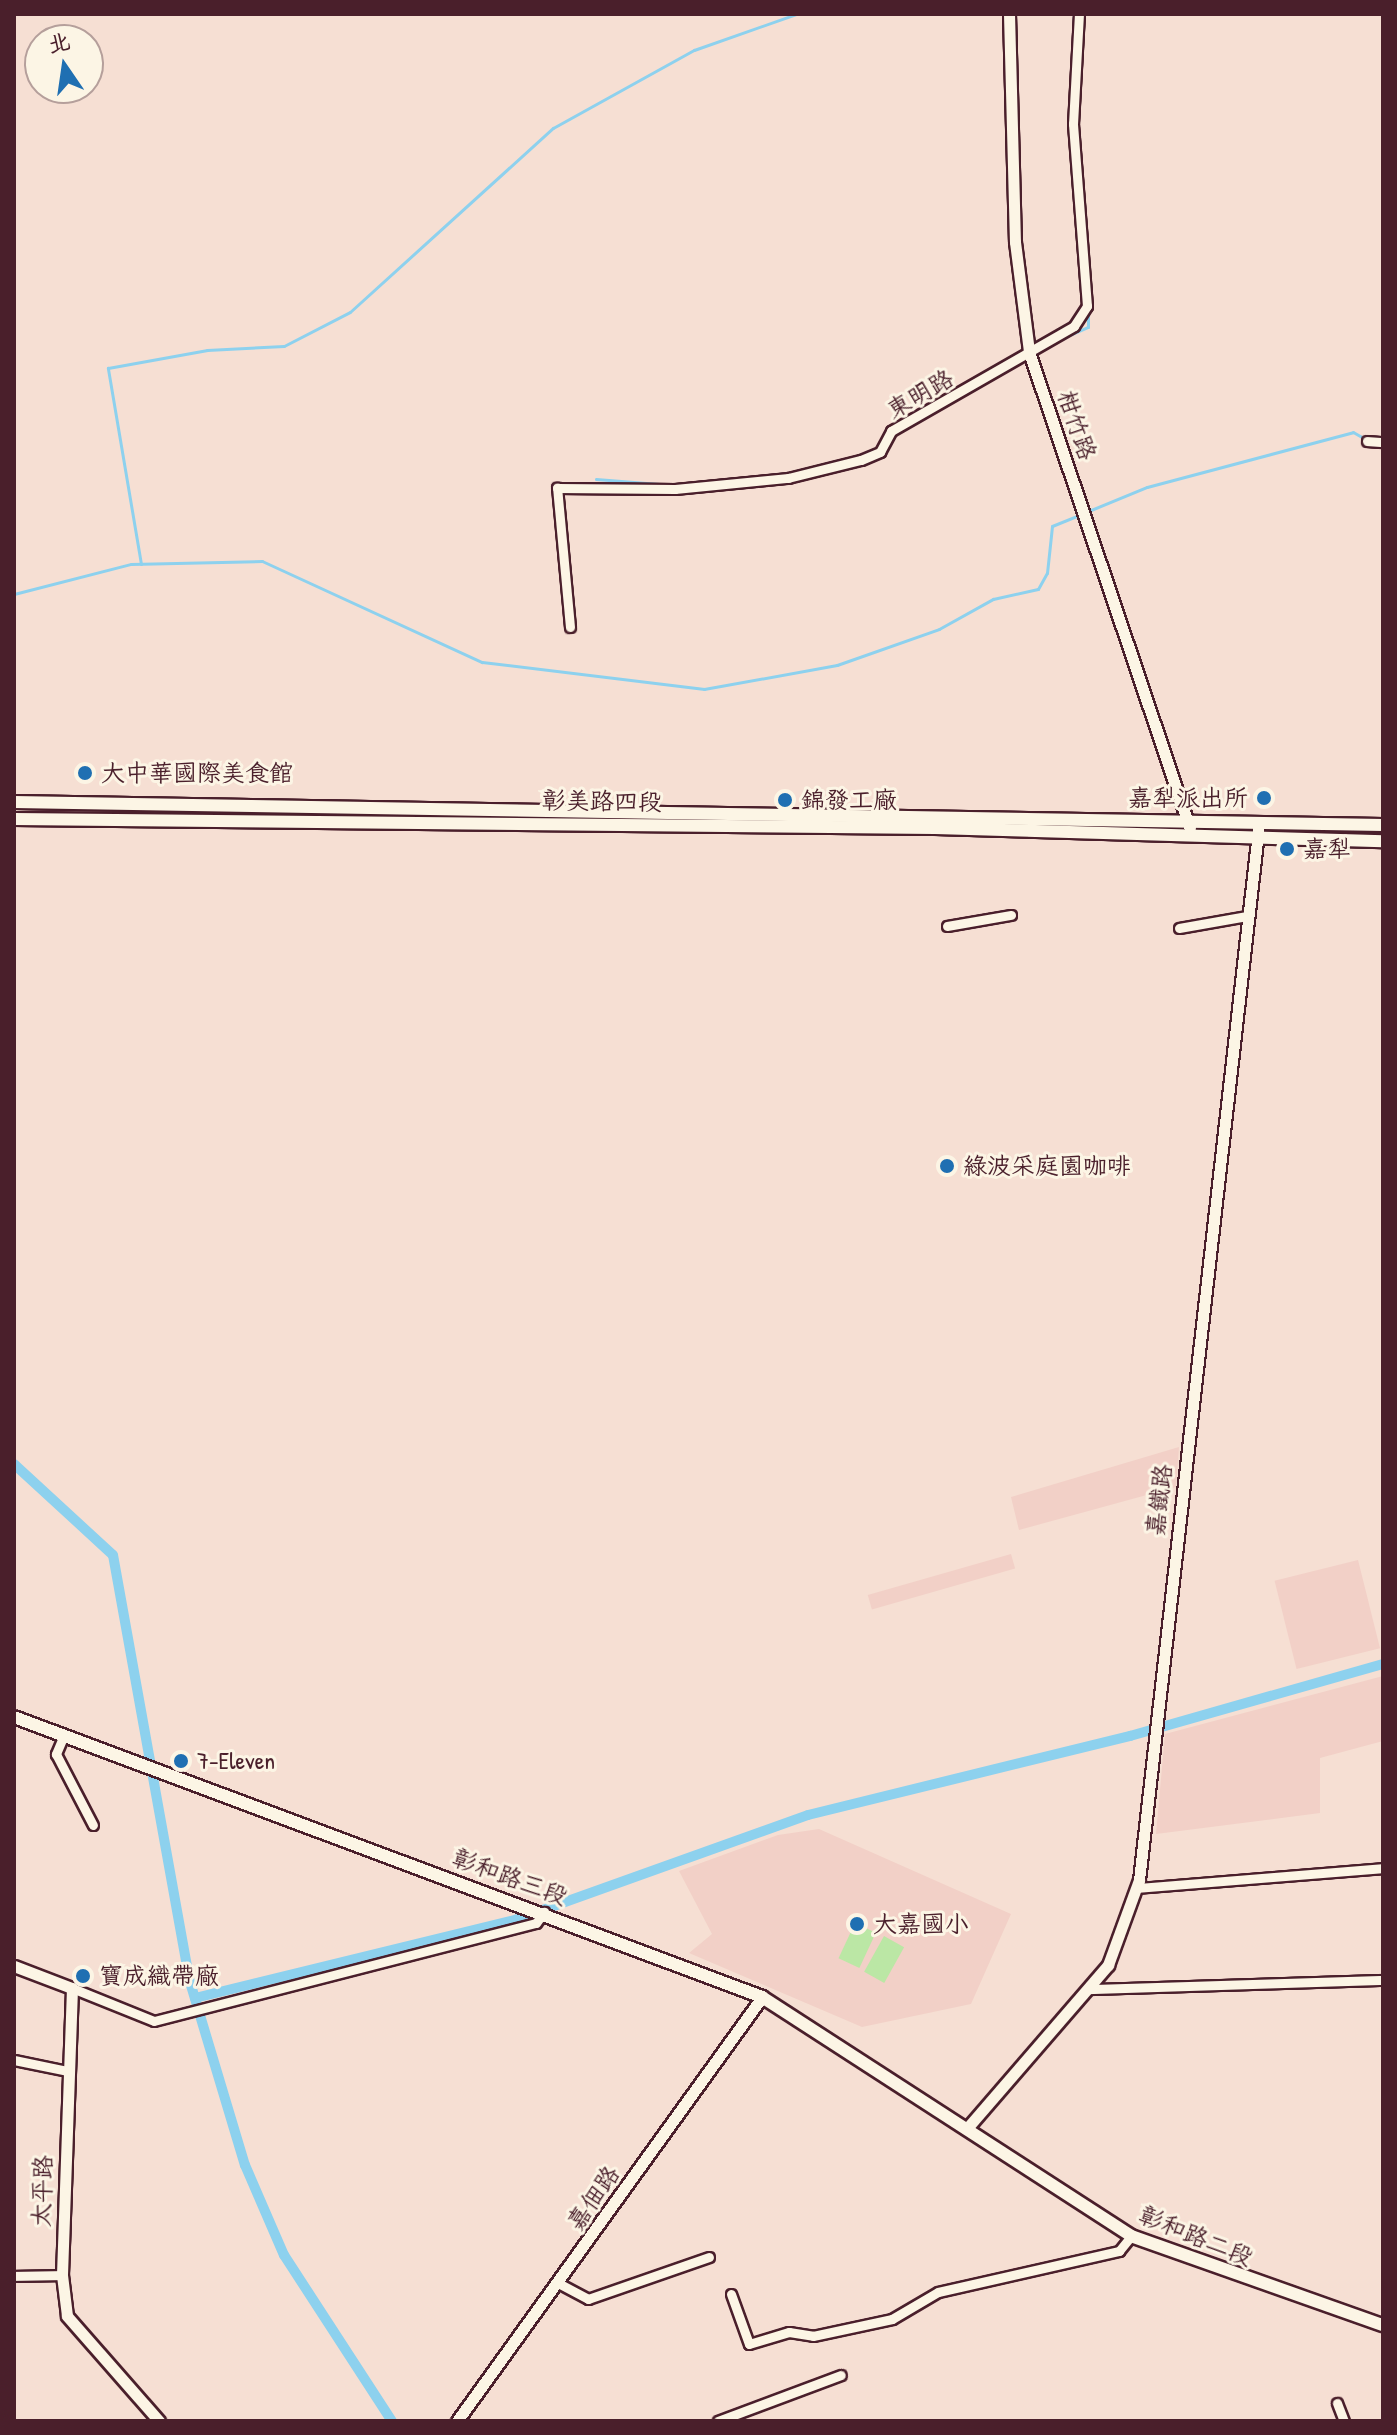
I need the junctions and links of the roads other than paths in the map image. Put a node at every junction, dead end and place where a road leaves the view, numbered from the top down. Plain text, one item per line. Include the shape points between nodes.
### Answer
1 (1009, 14) edge
2 (1079, 14) edge
3 (1029, 352) junction
4 (1367, 441) dead end
5 (1383, 442) edge
6 (570, 627) dead end
7 (14, 802) edge
8 (14, 819) edge
9 (1190, 819) junction
10 (1259, 823) junction
11 (1383, 825) edge
12 (1190, 834) junction
13 (1257, 837) junction
14 (1383, 841) edge
15 (1011, 915) dead end
16 (1247, 916) junction
17 (947, 926) dead end
18 (1179, 928) dead end
19 (14, 1717) edge
20 (64, 1735) junction
21 (93, 1825) dead end
22 (1383, 1868) edge
23 (1137, 1888) junction
24 (544, 1912) junction
25 (14, 1966) edge
26 (1383, 1980) edge
27 (72, 1988) junction
28 (1090, 1989) junction
29 (762, 1997) junction
30 (14, 2060) edge
31 (67, 2071) junction
32 (969, 2126) junction
33 (1131, 2236) junction
34 (709, 2257) dead end
35 (62, 2275) junction
36 (14, 2276) edge
37 (560, 2284) junction
38 (731, 2294) dead end
39 (1383, 2325) edge
40 (841, 2375) dead end
41 (1337, 2403) dead end
42 (159, 2421) edge
43 (457, 2421) edge
44 (718, 2421) edge
45 (1344, 2421) edge

1 - 3 street, 柑竹路 via 1015,242
2 - 3 street, 東明路 via 1073,124 1087,306 1063,336
3 - 6 street, 東明路 via 891,431 880,452 861,460 788,478 675,489 557,488
3 - 9 street, 柑竹路
4 - 5 street
7 - 9 main road, 彰美路四段
8 - 12 main road, 彰美路四段
9 - 10 main road, 彰美路四段
9 - 12 street, 柑竹路
10 - 11 main road, 彰美路四段
10 - 13 street, 嘉鐵路
12 - 13 main road, 彰美路四段
13 - 14 main road, 彰美路四段
13 - 16 street, 嘉鐵路
15 - 17 street
16 - 18 street
16 - 23 street, 嘉鐵路
19 - 20 main road, 彰和路三段
20 - 21 street via 56,1754
20 - 24 main road, 彰和路三段
22 - 23 street
23 - 28 street, 嘉鐵路 via 1108,1965
24 - 27 street via 536,1923 154,2021 132,2017
24 - 29 main road, 彰和路三段
25 - 27 street via 58,1978
26 - 28 street
27 - 31 street, 太平路
28 - 32 street, 嘉鐵路
29 - 32 main road, 彰和路三段
29 - 37 street, 嘉佃路
30 - 31 street
31 - 35 street, 太平路
32 - 33 main road, 彰和路二段
33 - 38 street via 1119,2251 938,2292 892,2319 813,2336 789,2332 749,2344
33 - 39 main road, 彰和路二段
34 - 37 street via 588,2299
35 - 36 street
35 - 42 street, 太平路 via 71,2327
37 - 43 street, 嘉佃路
40 - 44 street
41 - 45 street

